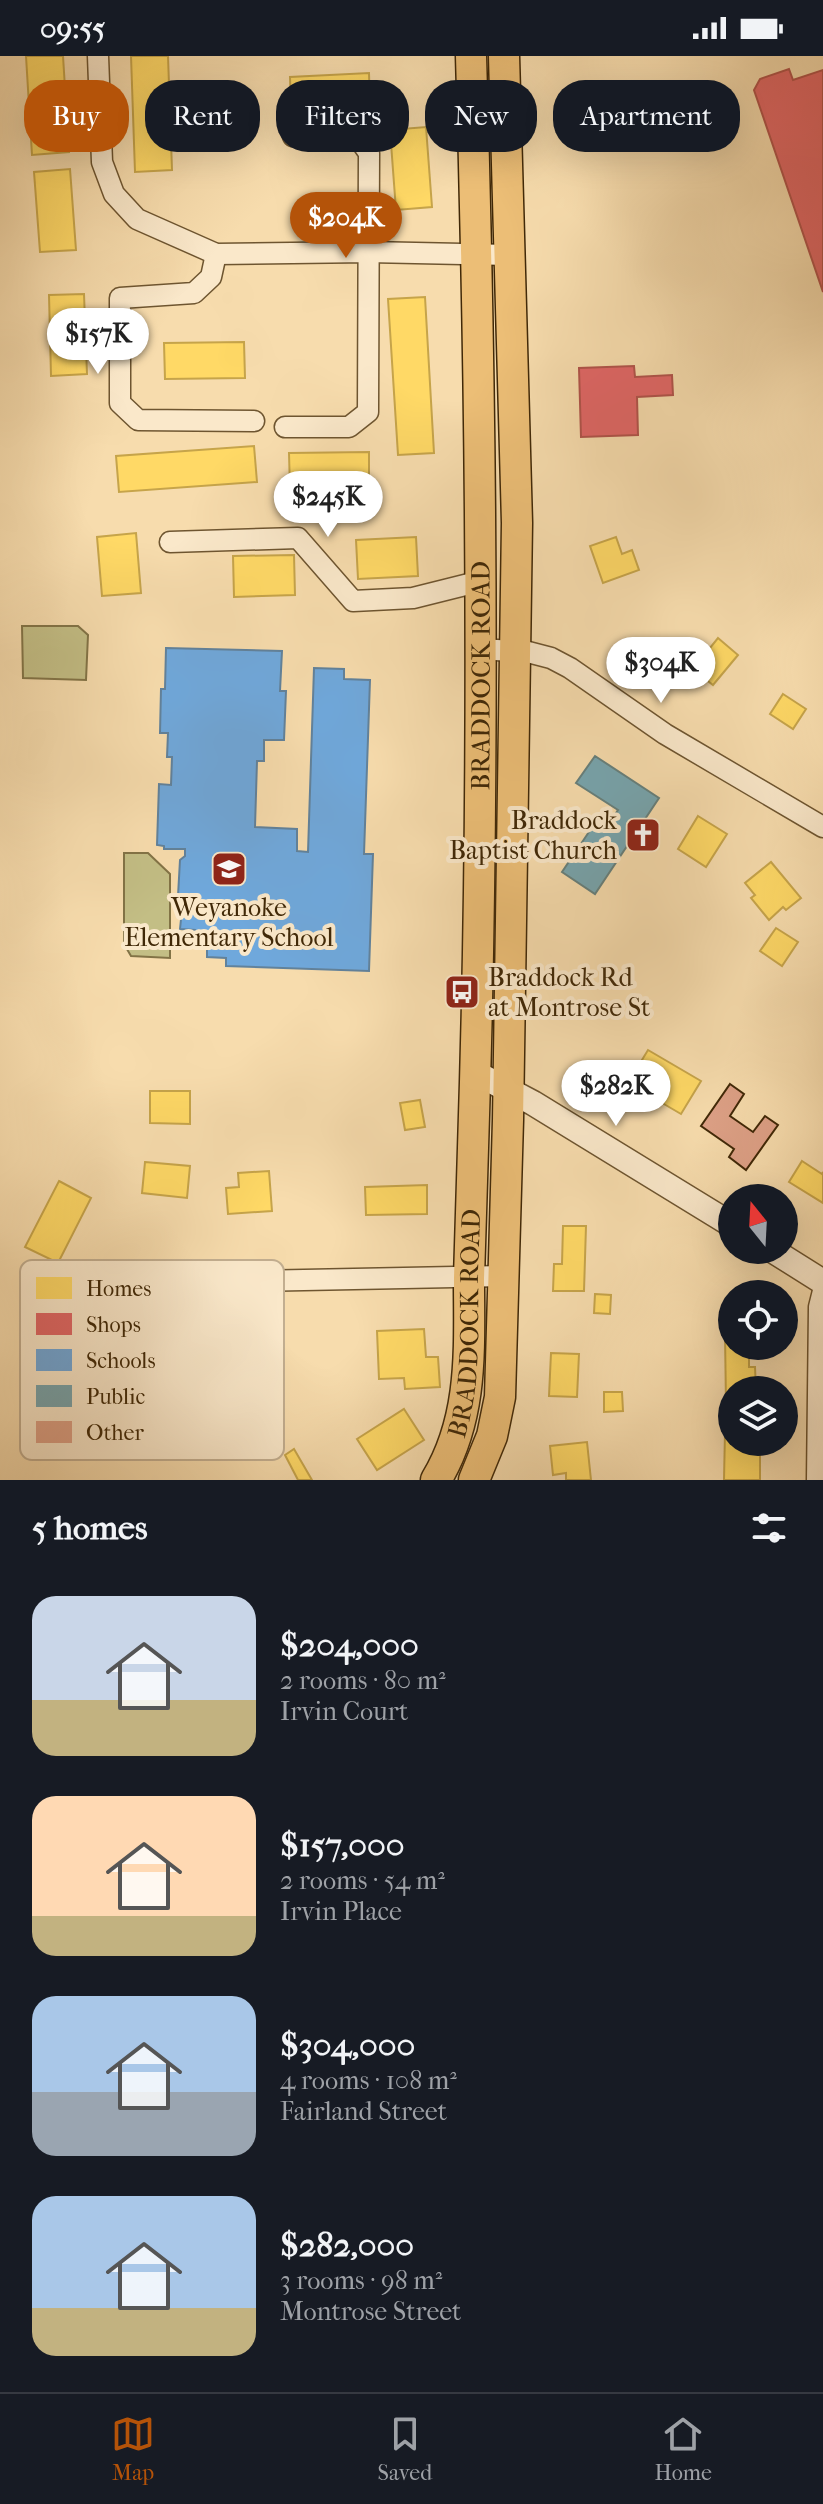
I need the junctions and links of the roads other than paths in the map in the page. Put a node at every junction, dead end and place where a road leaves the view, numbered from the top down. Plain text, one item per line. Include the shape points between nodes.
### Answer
1 (98, 56) edge
2 (471, 56) edge
3 (504, 56) edge
4 (368, 152) edge
5 (368, 252) junction
6 (216, 254) junction
7 (477, 254) junction
8 (511, 255) junction
9 (254, 421) dead end
10 (285, 427) dead end
11 (170, 542) dead end
12 (481, 581) junction
13 (480, 649) junction
14 (517, 651) junction
15 (823, 827) edge
16 (476, 1073) junction
17 (509, 1091) junction
18 (718, 1216) edge
19 (794, 1264) edge
20 (469, 1276) junction
21 (504, 1276) junction
22 (284, 1280) edge
23 (823, 1282) edge
24 (823, 1291) edge
25 (436, 1480) edge
26 (474, 1480) edge
27 (817, 1480) edge

1 - 6 street via 102,162 114,194 137,219
2 - 7 main road, BRADDOCK ROAD
3 - 8 main road, BRADDOCK ROAD
4 - 5 street
5 - 6 street
5 - 7 street
5 - 10 street via 368,412 349,427
6 - 9 street via 211,277 194,293 120,298 120,403 138,420
7 - 8 street
7 - 12 main road, BRADDOCK ROAD
8 - 14 main road, BRADDOCK ROAD
11 - 12 street via 298,538 353,601 413,598
12 - 13 main road, BRADDOCK ROAD
13 - 14 street
13 - 16 main road, BRADDOCK ROAD
14 - 15 street via 570,668 665,734
14 - 17 main road, BRADDOCK ROAD
16 - 17 street
16 - 20 main road, BRADDOCK ROAD
17 - 18 street
17 - 21 main road, BRADDOCK ROAD
19 - 23 street
20 - 21 street
20 - 22 street
20 - 25 main road, BRADDOCK ROAD via 469,1374 463,1412
21 - 26 main road, BRADDOCK ROAD via 500,1397 492,1436
24 - 27 street

